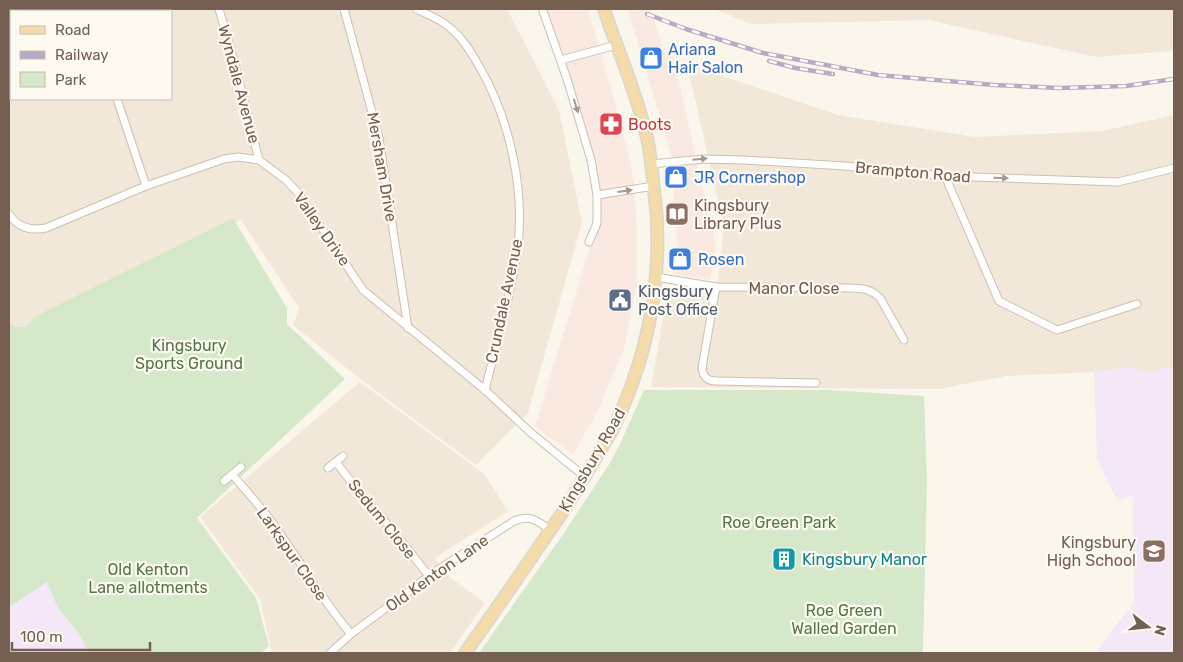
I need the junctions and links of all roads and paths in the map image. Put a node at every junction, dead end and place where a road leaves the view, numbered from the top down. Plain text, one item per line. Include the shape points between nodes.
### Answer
1 (219, 9) edge
2 (344, 9) edge
3 (416, 9) edge
4 (604, 9) edge
5 (543, 11) dead end
6 (616, 45) junction
7 (561, 60) junction
8 (117, 100) edge
9 (259, 160) junction
10 (651, 164) junction
11 (1174, 168) edge
12 (945, 176) junction
13 (146, 186) junction
14 (654, 186) junction
15 (597, 195) junction
16 (9, 214) edge
17 (589, 242) dead end
18 (656, 277) junction
19 (716, 287) junction
20 (1136, 304) dead end
21 (408, 328) junction
22 (904, 340) dead end
23 (816, 383) dead end
24 (485, 390) junction
25 (344, 456) dead end
26 (336, 462) junction
27 (241, 467) dead end
28 (328, 468) dead end
29 (232, 474) junction
30 (585, 477) junction
31 (224, 481) dead end
32 (551, 530) junction
33 (429, 576) junction
34 (351, 634) junction
35 (330, 653) edge
36 (465, 653) edge

1 - 9 street, Wyndale Avenue
2 - 21 street, Mersham Drive via 379,138
3 - 24 street, Crundale Avenue via 450,27 469,48 496,101 510,141 520,217 517,252
4 - 6 main road, Kingsbury Road
5 - 7 street
6 - 7 street
6 - 10 main road, Kingsbury Road via 647,138
7 -> 15 street via 591,160
8 - 13 street
9 - 13 street via 224,159
9 - 21 street, Valley Drive via 286,180 298,194 363,290
10 -> 12 street, Brampton Road via 704,159 744,160
10 - 14 main road, Kingsbury Road
12 -> 11 street, Brampton Road via 1118,182
12 - 20 street via 999,301 1057,330
13 - 16 street via 46,228 25,228
15 -> 14 street
14 - 18 main road, Kingsbury Road via 658,223
15 - 17 street via 597,222
18 - 19 street, Manor Close
18 - 30 main road, Kingsbury Road via 648,331 636,372 612,431
19 - 22 street, Manor Close via 868,289 880,298
19 - 23 street via 702,368 706,379
21 - 24 street, Valley Drive
24 - 30 street, Valley Drive
25 - 26 street
26 - 28 street
26 - 33 street, Sedum Close
27 - 29 street
29 - 31 street
29 - 34 street, Larkspur Close via 274,524 336,617
30 - 32 main road, Kingsbury Road
32 - 33 street, Old Kenton Lane via 532,518 523,518
32 - 36 main road, Kingsbury Road
33 - 34 street, Old Kenton Lane
34 - 35 street, Old Kenton Lane

